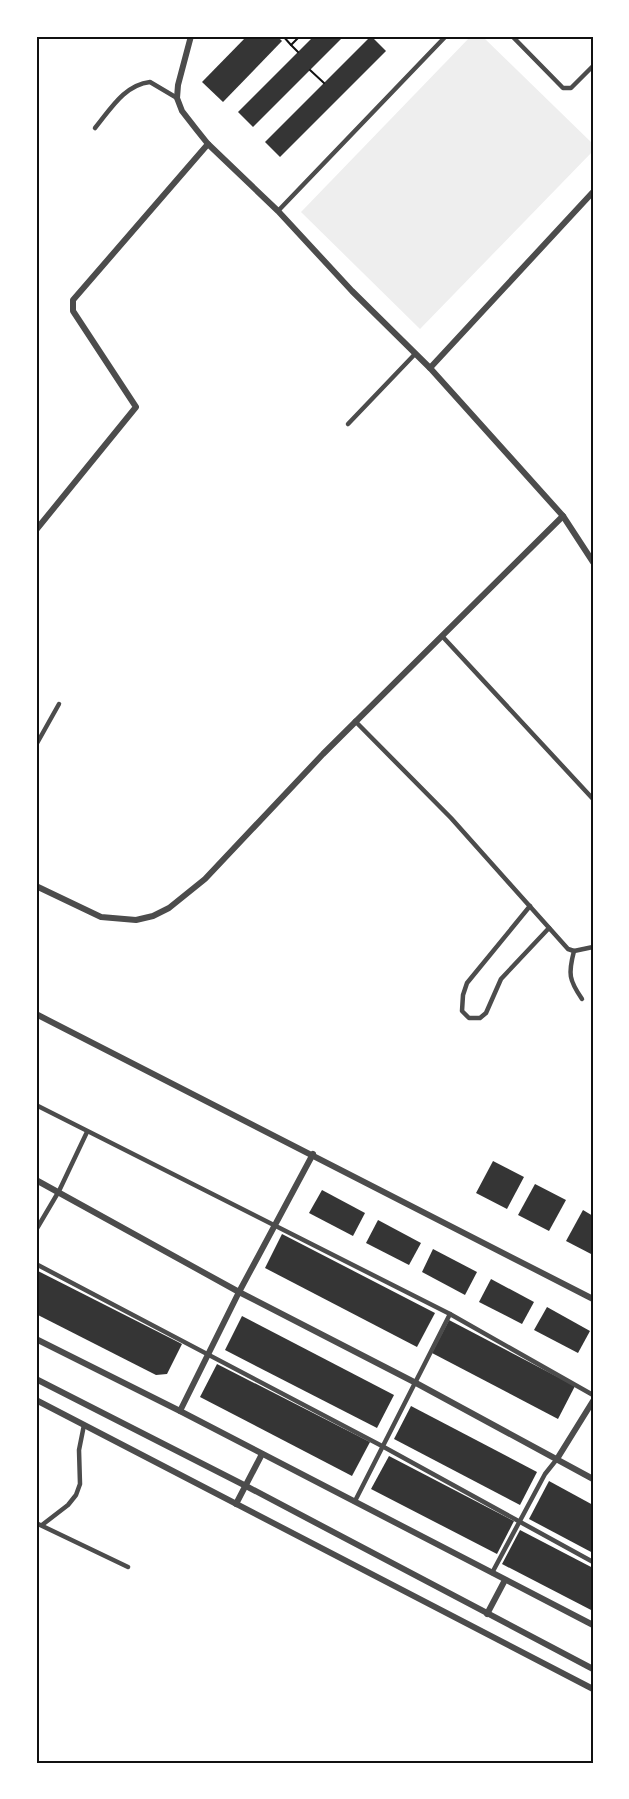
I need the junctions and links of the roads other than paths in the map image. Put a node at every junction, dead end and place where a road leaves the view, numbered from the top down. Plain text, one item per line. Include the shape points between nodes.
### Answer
1 (191, 36) edge
2 (512, 36) edge
3 (442, 37) edge
4 (593, 66) edge
5 (177, 98) junction
6 (95, 128) dead end
7 (208, 144) junction
8 (593, 192) edge
9 (278, 211) junction
10 (415, 354) junction
11 (430, 368) junction
12 (348, 424) dead end
13 (563, 516) junction
14 (36, 530) edge
15 (593, 562) edge
16 (442, 636) junction
17 (59, 704) dead end
18 (356, 721) junction
19 (36, 745) edge
20 (593, 799) edge
21 (36, 886) edge
22 (530, 906) junction
23 (549, 928) junction
24 (593, 947) edge
25 (574, 951) junction
26 (582, 999) dead end
27 (36, 1014) edge
28 (36, 1105) edge
29 (87, 1132) junction
30 (313, 1154) junction
31 (36, 1180) edge
32 (59, 1191) junction
33 (275, 1224) junction
34 (36, 1230) edge
35 (36, 1264) edge
36 (239, 1292) junction
37 (593, 1299) edge
38 (450, 1314) junction
39 (36, 1339) edge
40 (207, 1354) junction
41 (36, 1379) edge
42 (416, 1383) junction
43 (593, 1395) edge
44 (36, 1400) edge
45 (593, 1401) edge
46 (180, 1411) junction
47 (84, 1425) junction
48 (382, 1446) junction
49 (262, 1454) junction
50 (557, 1459) junction
51 (593, 1479) edge
52 (246, 1486) junction
53 (355, 1501) junction
54 (236, 1504) junction
55 (521, 1522) junction
56 (36, 1523) edge
57 (42, 1525) junction
58 (593, 1562) edge
59 (128, 1567) dead end
60 (492, 1573) junction
61 (505, 1580) junction
62 (487, 1614) junction
63 (593, 1625) edge
64 (593, 1669) edge
65 (593, 1689) edge

1 - 5 street
2 - 4 lane via 563,88 571,88
3 - 9 lane
5 - 6 lane via 150,82 135,86
5 - 7 street
7 - 9 street
7 - 14 street via 73,300 73,311 136,406
8 - 11 street
9 - 10 street
10 - 11 street
10 - 12 lane
11 - 13 street
13 - 15 street
13 - 16 street
16 - 18 street
16 - 20 lane
17 - 19 lane
18 - 21 street via 205,879 169,908 136,920 101,917
18 - 22 lane via 452,818
22 - 23 lane
22 - 23 lane via 467,983 462,1011 469,1018 480,1018 486,1013 501,979
23 - 25 lane
24 - 25 lane
25 - 26 lane via 570,977
27 - 30 street
28 - 29 lane
29 - 32 lane
29 - 33 lane
30 - 33 street
30 - 37 street
31 - 32 street
32 - 34 lane
32 - 36 street
33 - 36 street
33 - 38 lane
35 - 40 lane
36 - 40 street
36 - 42 street
38 - 42 lane
38 - 43 lane
39 - 46 street
40 - 46 street
40 - 48 lane
41 - 52 street
42 - 48 lane
42 - 50 street
44 - 47 street
45 - 50 street
46 - 49 street
47 - 54 street
47 - 57 lane via 76,1495
48 - 53 lane
48 - 55 lane
49 - 52 street
49 - 53 street
50 - 51 street
50 - 55 lane
52 - 54 street
52 - 62 street
53 - 60 street
54 - 65 street
55 - 58 lane
55 - 60 lane
56 - 57 lane
57 - 59 lane
60 - 61 street
61 - 62 street
61 - 63 street
62 - 64 street

